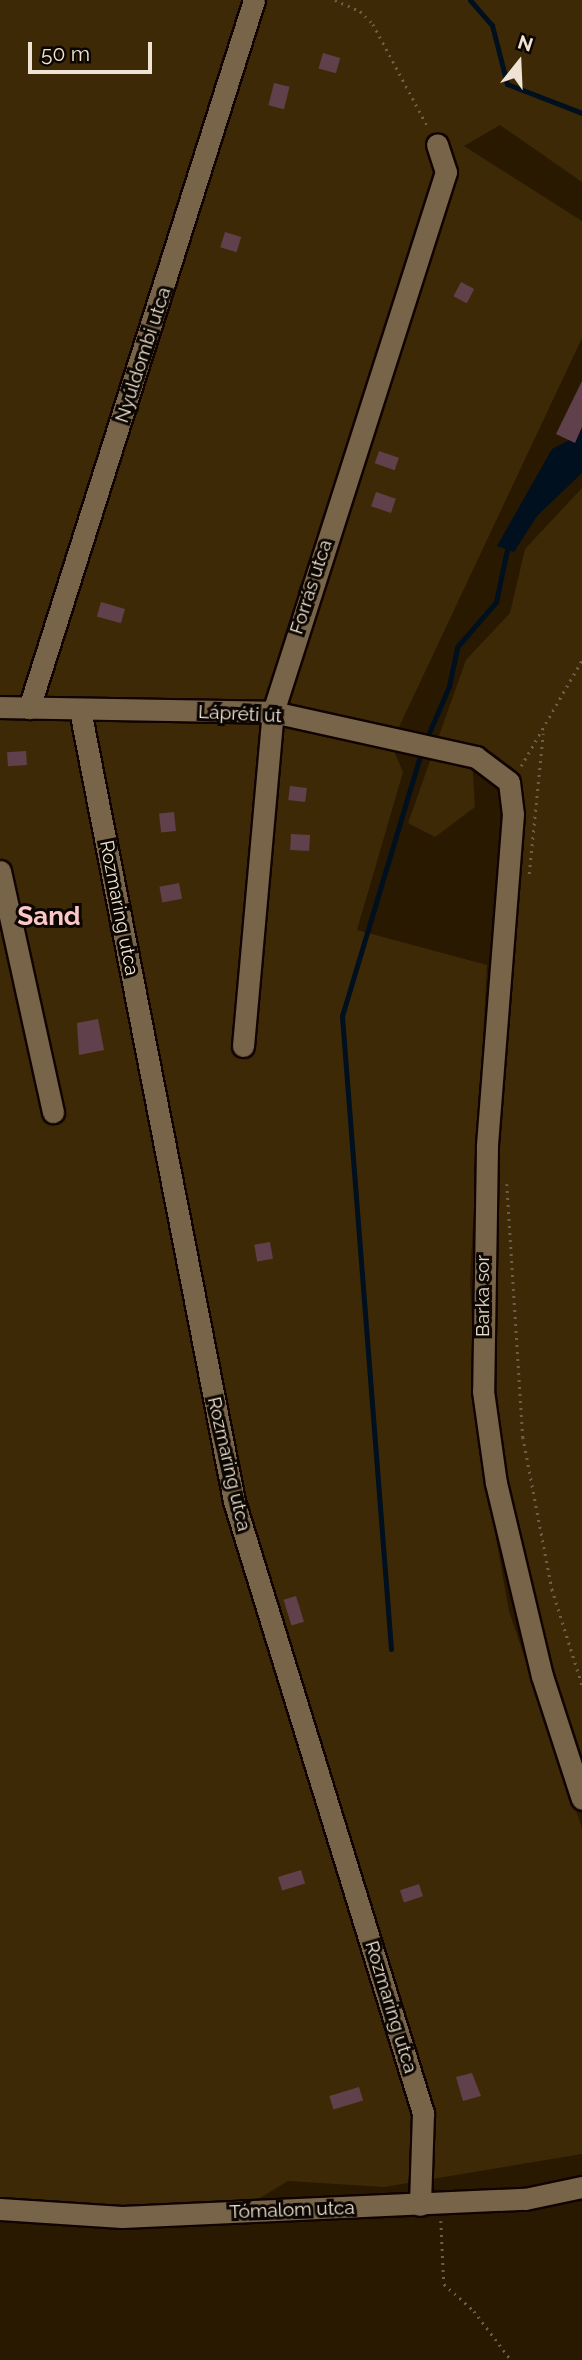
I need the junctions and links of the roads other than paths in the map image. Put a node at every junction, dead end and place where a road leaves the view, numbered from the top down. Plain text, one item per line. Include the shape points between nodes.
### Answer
1 (254, 0) edge
2 (437, 144) road end
3 (0, 707) edge
4 (29, 708) junction
5 (80, 710) junction
6 (273, 712) junction
7 (509, 782) joint
8 (0, 871) edge
9 (243, 1046) dead end
10 (53, 1112) dead end
11 (582, 1799) edge
12 (582, 2187) edge
13 (430, 2204) junction
14 (0, 2209) edge

1 - 4 street, Nyúldombi utca
2 - 6 street, Forrás utca via 446,172
3 - 4 street, Lápréti út
4 - 5 street, Lápréti út
5 - 6 street, Lápréti út
5 - 13 street, Rozmaring utca via 234,1501 423,2113
6 - 7 street, Lápréti út via 476,757
6 - 9 street, Forrás utca
7 - 11 street, Barka sor via 513,814 487,1147 483,1391 496,1483 542,1676
8 - 10 street
12 - 13 street, Tómalom utca via 525,2199
13 - 14 street, Tómalom utca via 122,2217

